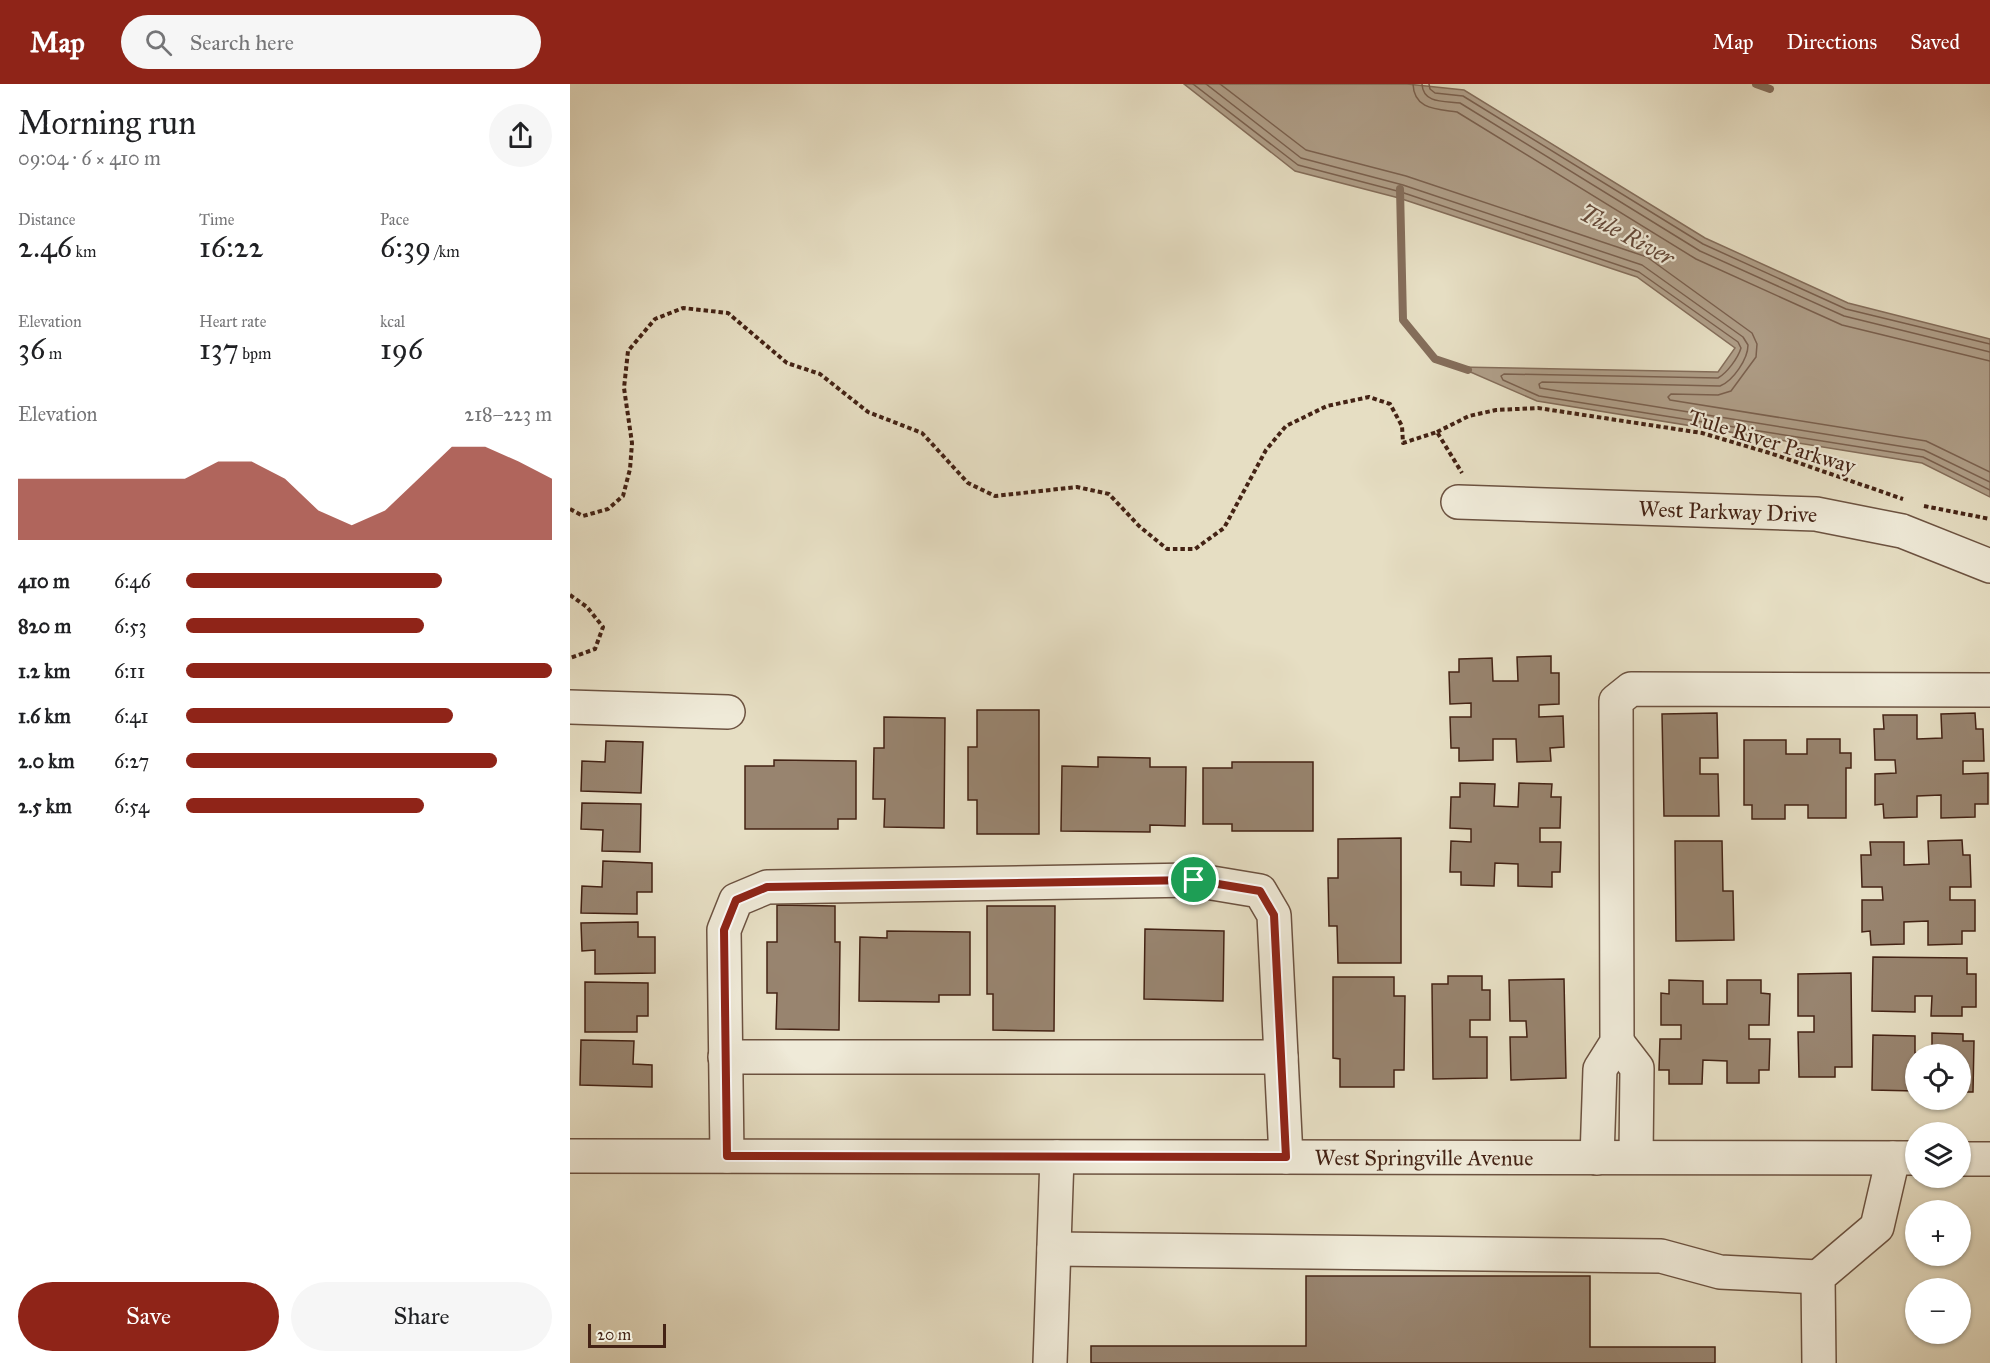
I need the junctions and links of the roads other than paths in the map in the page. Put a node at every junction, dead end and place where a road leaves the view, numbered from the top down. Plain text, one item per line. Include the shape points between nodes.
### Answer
1 (1462, 492) road end
2 (1990, 566) edge
3 (1990, 690) edge
4 (570, 707) edge
5 (728, 712) dead end
6 (1617, 1042) junction
7 (726, 1057) junction
8 (1281, 1057) junction
9 (570, 1156) edge
10 (727, 1156) junction
11 (1056, 1157) junction
12 (1286, 1157) junction
13 (1636, 1157) junction
14 (1597, 1158) junction
15 (1904, 1158) edge
16 (1971, 1159) edge
17 (1990, 1159) edge
18 (1054, 1249) junction
19 (1818, 1277) junction
20 (1050, 1363) edge
21 (1819, 1363) edge

1 - 2 street, West Parkway Drive via 1816,514 1902,531
3 - 6 street via 1631,689 1616,701
4 - 5 street
6 - 13 street via 1637,1068
6 - 14 street via 1600,1069
7 - 8 street
7 - 8 street via 724,930 736,900 767,887 1194,880 1260,891 1274,915
7 - 10 street
8 - 12 street
9 - 10 street, West Springville Avenue
10 - 11 street, West Springville Avenue
11 - 12 street, West Springville Avenue
11 - 18 street
12 - 14 street, West Springville Avenue
13 - 14 street, West Springville Avenue
13 - 15 street, West Springville Avenue
15 - 19 street via 1877,1227
16 - 17 street
18 - 19 street via 1661,1256 1720,1272
18 - 20 street
19 - 21 street

